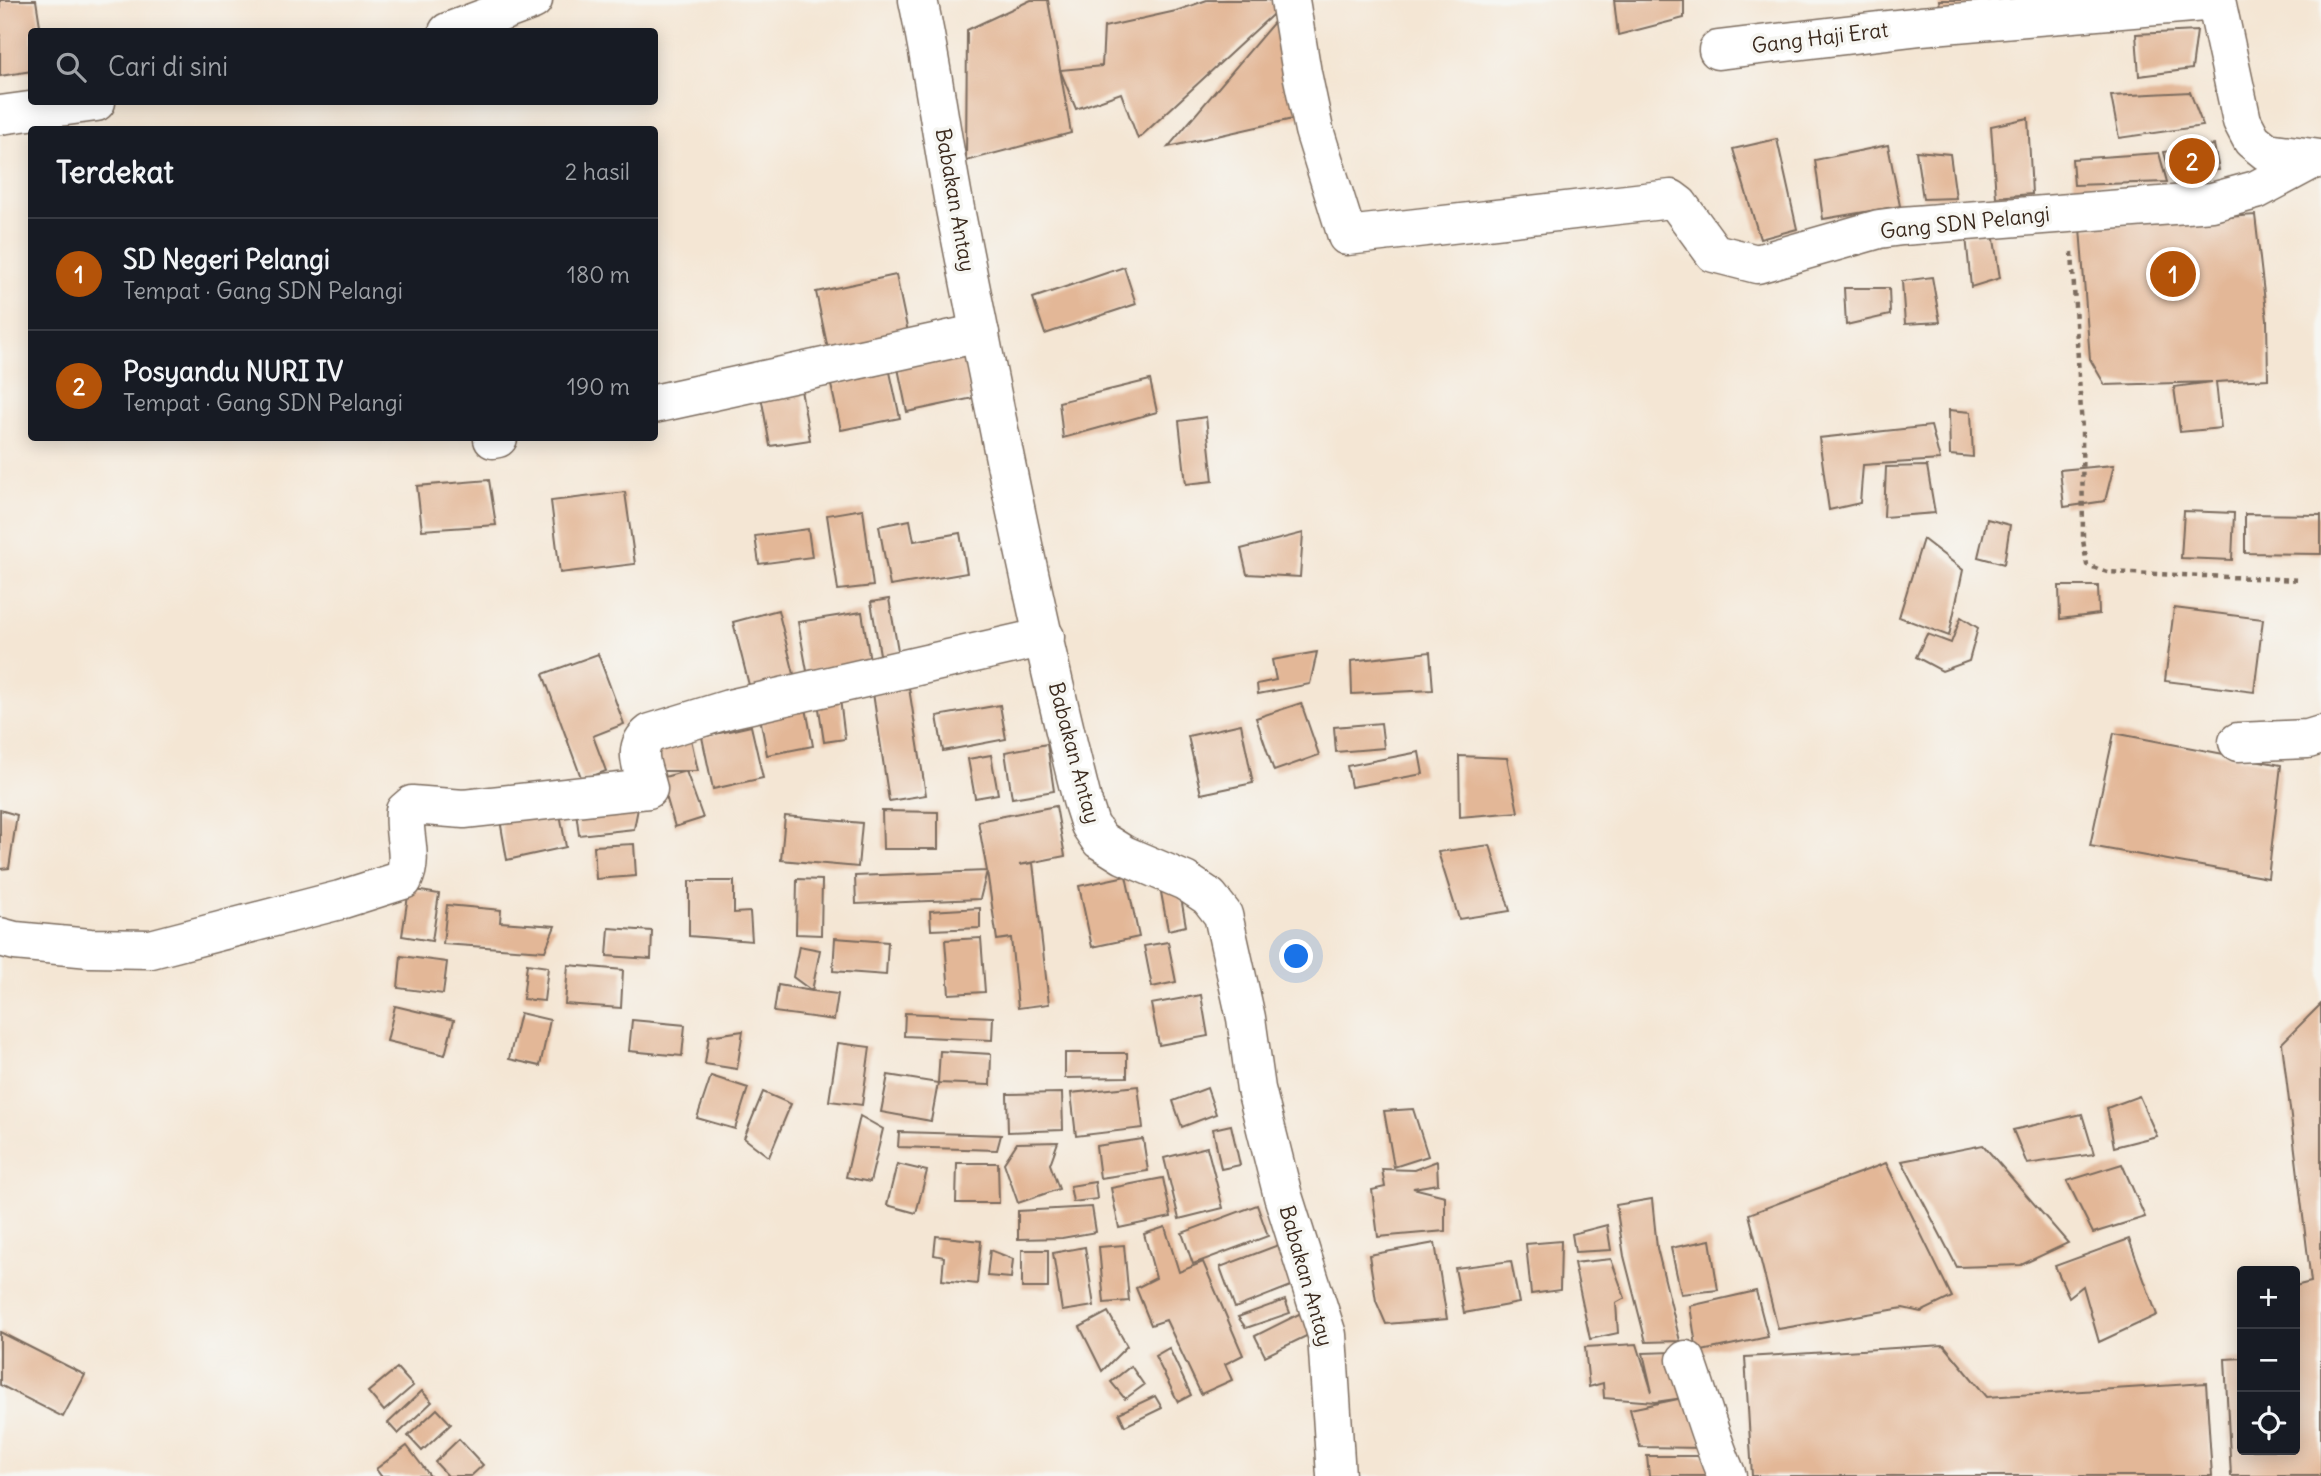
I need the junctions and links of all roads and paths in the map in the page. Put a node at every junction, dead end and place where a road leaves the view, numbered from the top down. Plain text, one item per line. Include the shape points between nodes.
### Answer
1 (918, 0) edge
2 (1290, 0) edge
3 (2216, 0) edge
4 (519, 3) edge
5 (458, 28) edge
6 (1718, 50) dead end
7 (74, 105) edge
8 (0, 115) edge
9 (2318, 159) edge
10 (2070, 213) junction
11 (980, 333) junction
12 (658, 403) edge
13 (2302, 580) dead end
14 (1045, 636) junction
15 (2321, 735) edge
16 (2238, 741) dead end
17 (0, 937) edge
18 (1686, 1360) dead end
19 (1336, 1476) edge
20 (1727, 1476) edge

1 - 11 street, Babakan Antay
2 - 10 street, Gang SDN Pelangi via 1314,130 1347,236 1671,199 1714,253 1757,264 1879,229
3 - 6 street, Gang Haji Erat via 1921,26
3 - 9 street via 2242,121 2252,140 2267,152
4 - 5 street
7 - 8 street
9 - 10 street, Gang SDN Pelangi via 2256,190 2213,202
10 - 13 path via 2082,430 2082,540 2087,565 2107,572
11 - 12 street
11 - 14 street, Babakan Antay
14 - 17 street via 729,709 652,733 639,750 648,789 464,809 412,805 404,820 409,866 404,880 340,900 150,949 90,948
14 - 19 street, Babakan Antay via 1090,825 1100,840 1124,855 1185,881 1209,897 1223,915 1256,1089 1283,1196 1327,1335
15 - 16 street
18 - 20 street

